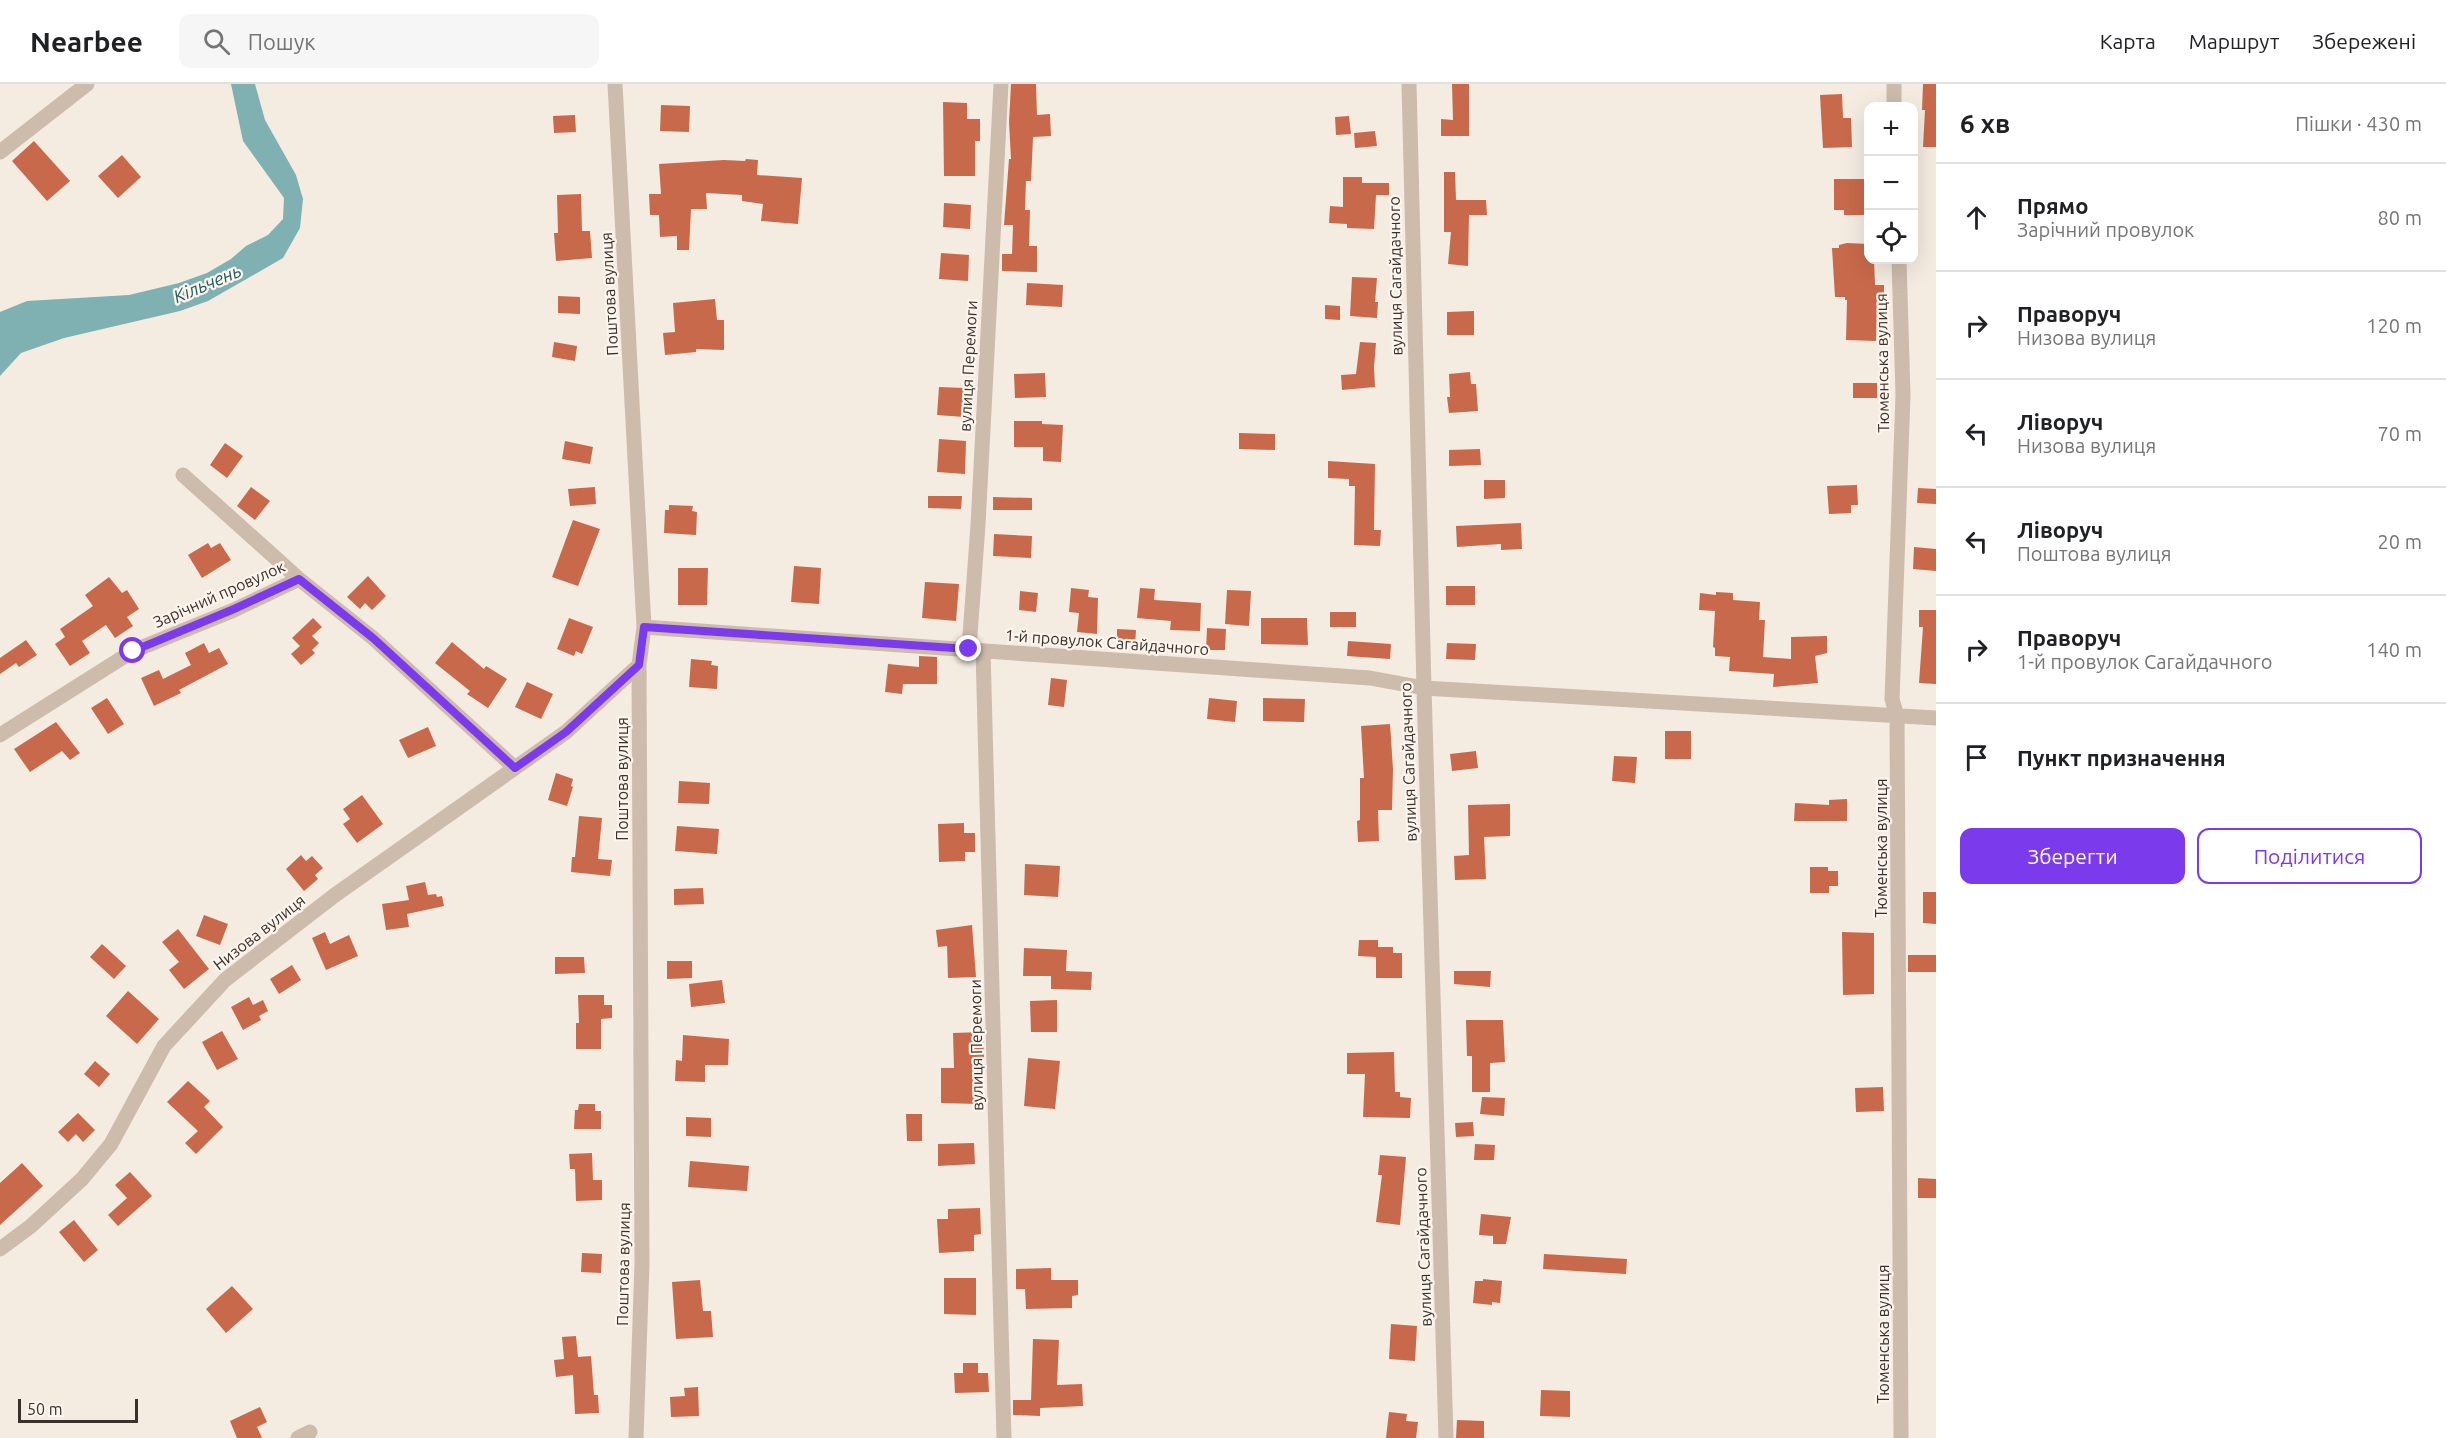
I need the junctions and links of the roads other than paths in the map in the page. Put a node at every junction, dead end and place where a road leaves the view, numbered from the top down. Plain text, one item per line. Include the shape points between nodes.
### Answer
1 (87, 84) edge
2 (615, 84) edge
3 (1000, 84) edge
4 (1409, 84) edge
5 (1894, 84) edge
6 (1894, 102) edge
7 (0, 152) edge
8 (1899, 264) edge
9 (183, 475) dead end
10 (299, 579) junction
11 (644, 627) junction
12 (976, 650) junction
13 (639, 665) junction
14 (1424, 688) junction
15 (1898, 716) junction
16 (1936, 718) edge
17 (0, 735) edge
18 (515, 768) junction
19 (0, 1249) edge
20 (636, 1438) edge
21 (1004, 1438) edge
22 (1446, 1438) edge
23 (1901, 1438) edge

1 - 7 street
2 - 11 street, Поштова вулиця
3 - 12 street, вулиця Перемоги via 978,525
4 - 14 street, вулиця Сагайдачного
5 - 6 street
8 - 15 street, Тюменська вулиця via 1903,395 1892,699
9 - 10 street
10 - 17 street, Зарічний провулок via 133,651
10 - 18 street via 373,638
11 - 12 street, 1-й провулок Сагайдачного
11 - 13 street, Поштова вулиця
12 - 14 street, 1-й провулок Сагайдачного via 1370,678
12 - 21 street, вулиця Перемоги
13 - 18 street, Низова вулиця via 566,732
13 - 20 street, Поштова вулиця via 642,1264
14 - 15 street, 1-й провулок Сагайдачного
14 - 22 street, вулиця Сагайдачного
15 - 16 street, 1-й провулок Сагайдачного
15 - 23 street, Тюменська вулиця
18 - 19 street, Низова вулиця via 335,895 225,980 164,1046 111,1144 82,1179

